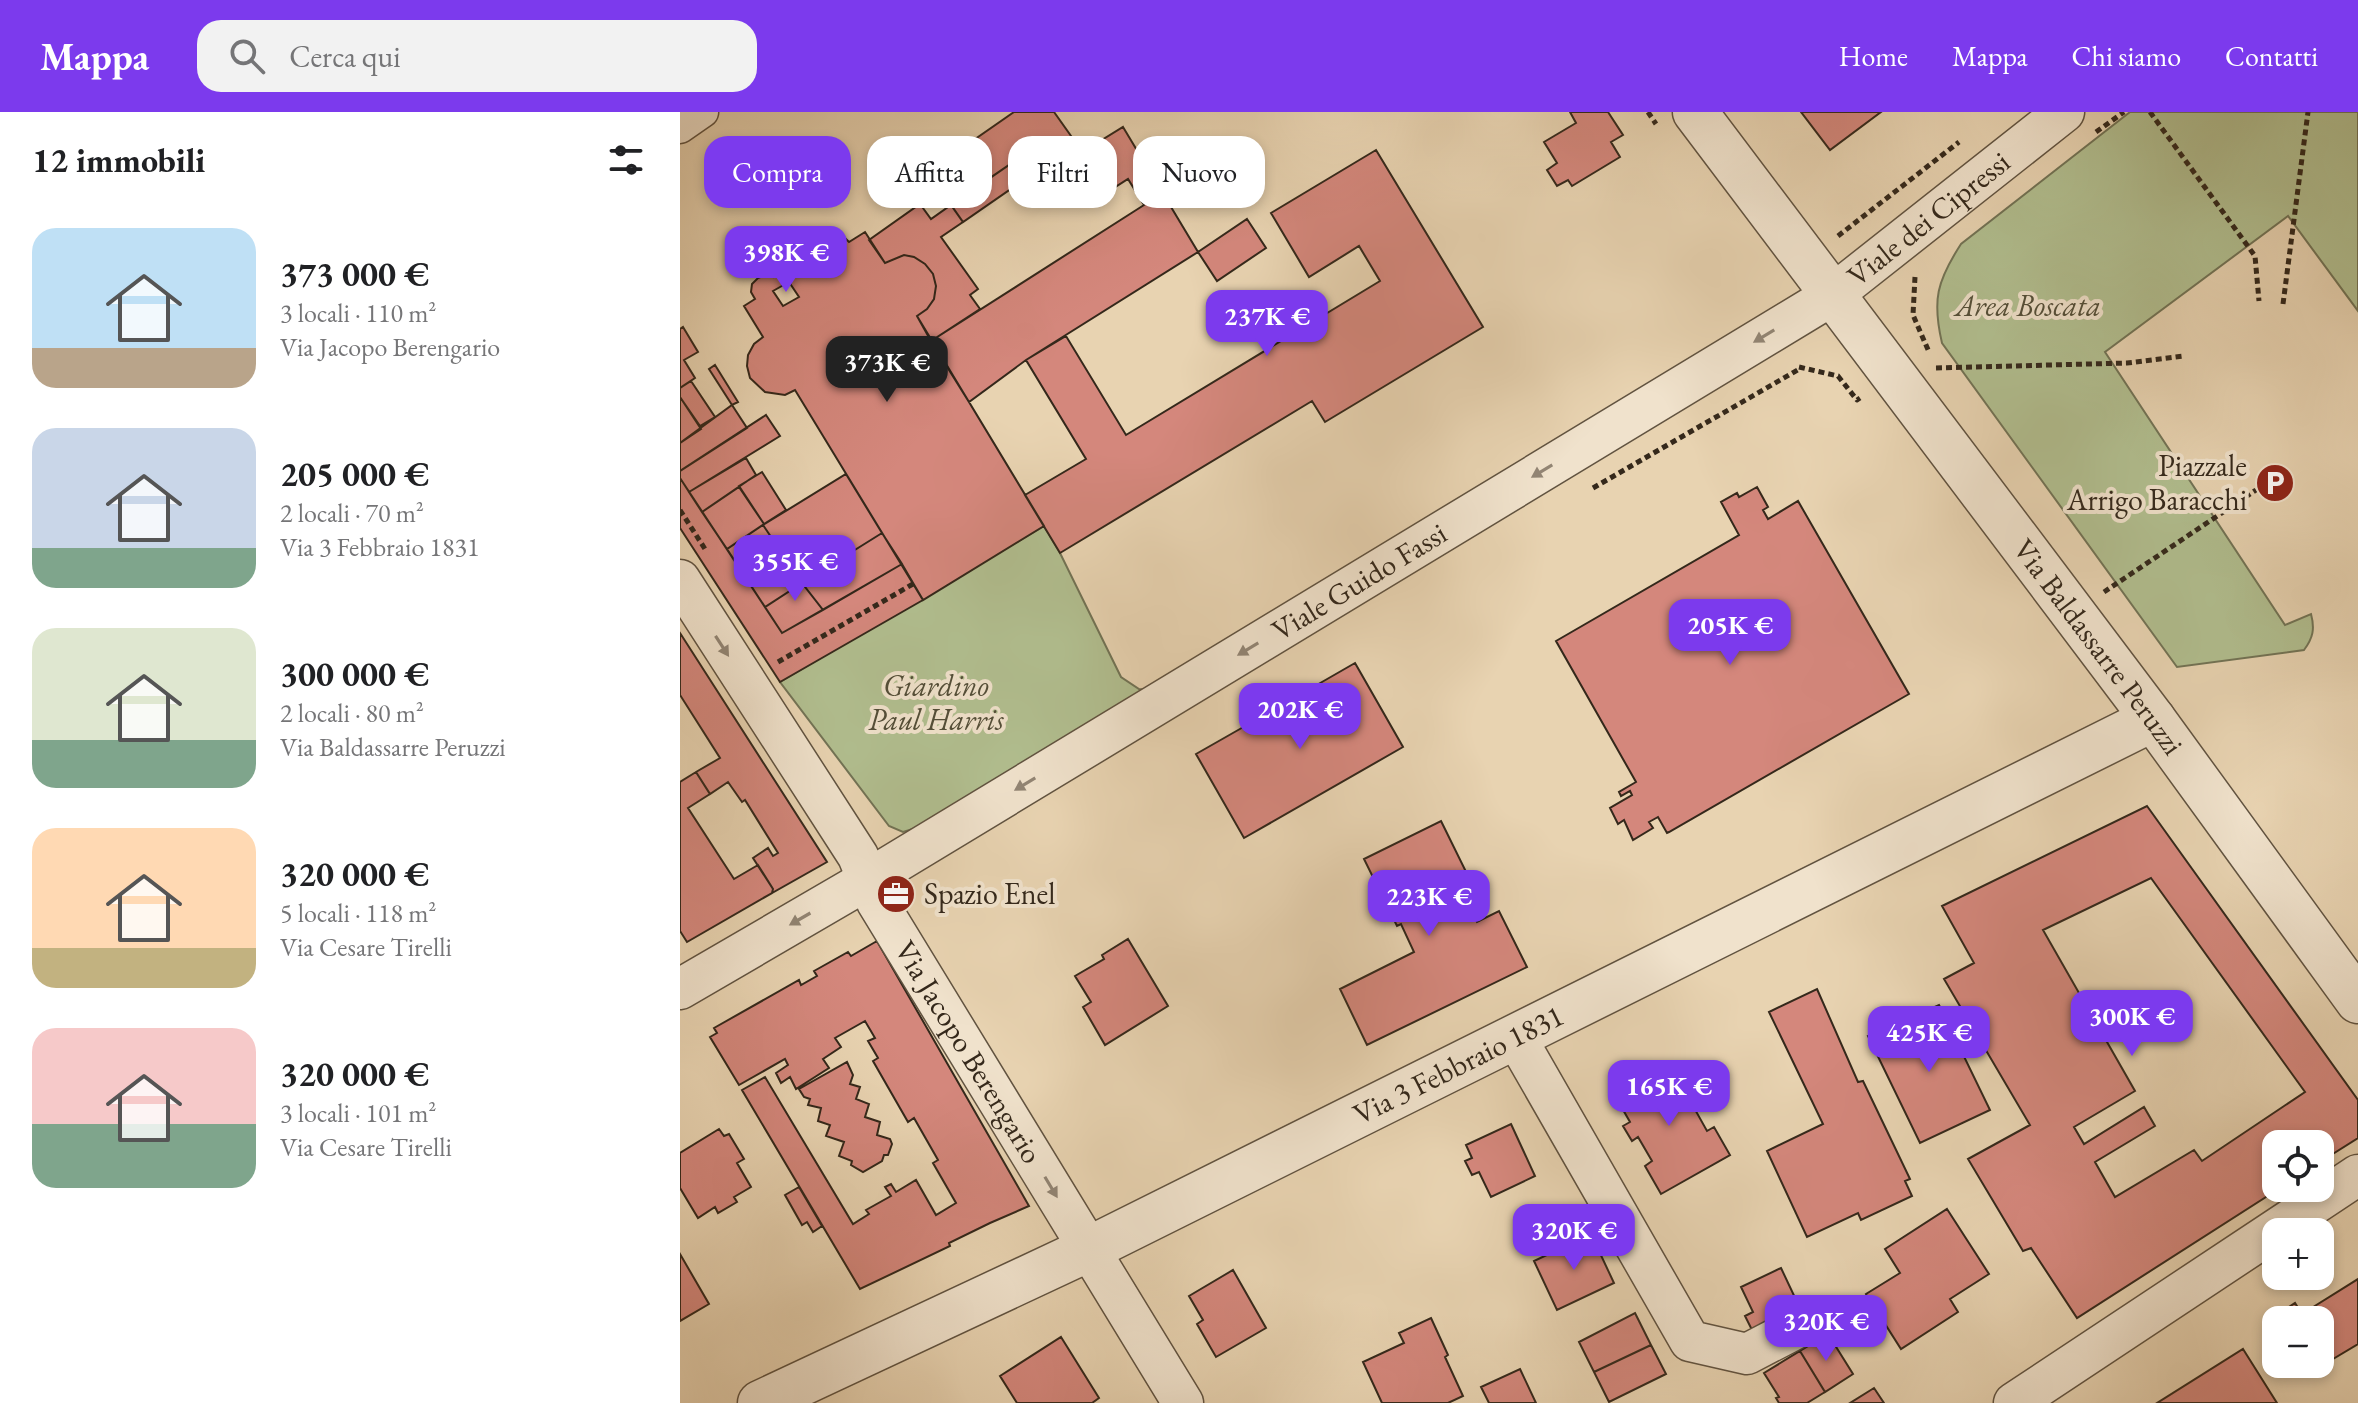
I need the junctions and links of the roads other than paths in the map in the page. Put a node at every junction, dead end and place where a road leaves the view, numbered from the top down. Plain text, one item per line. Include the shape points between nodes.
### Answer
1 (703, 112) edge
2 (1695, 112) edge
3 (2064, 112) edge
4 (680, 128) edge
5 (1831, 296) junction
6 (696, 570) edge
7 (2153, 719) junction
8 (867, 880) junction
9 (680, 989) edge
10 (2358, 1001) edge
11 (1515, 1036) junction
12 (2358, 1175) edge
13 (1089, 1249) junction
14 (1818, 1317) dead end
15 (760, 1403) edge
16 (1183, 1403) edge
17 (2014, 1403) edge

1 - 4 street
2 - 5 street, Via Baldassarre Peruzzi
3 - 5 street, Viale dei Cipressi
5 - 7 street, Via Baldassarre Peruzzi
5 -> 8 street, Viale Guido Fassi
6 -> 8 street, Via Jacopo Berengario
7 - 10 street, Via Baldassarre Peruzzi
7 - 11 street, Via 3 Febbraio 1831
8 -> 9 street, Viale Guido Fassi
8 -> 13 street, Via Jacopo Berengario
11 - 13 street, Via 3 Febbraio 1831
11 - 14 street via 1690,1341 1747,1354
12 - 17 street
13 - 15 street, Via 3 Febbraio 1831
13 - 16 street, Via Jacopo Berengario

